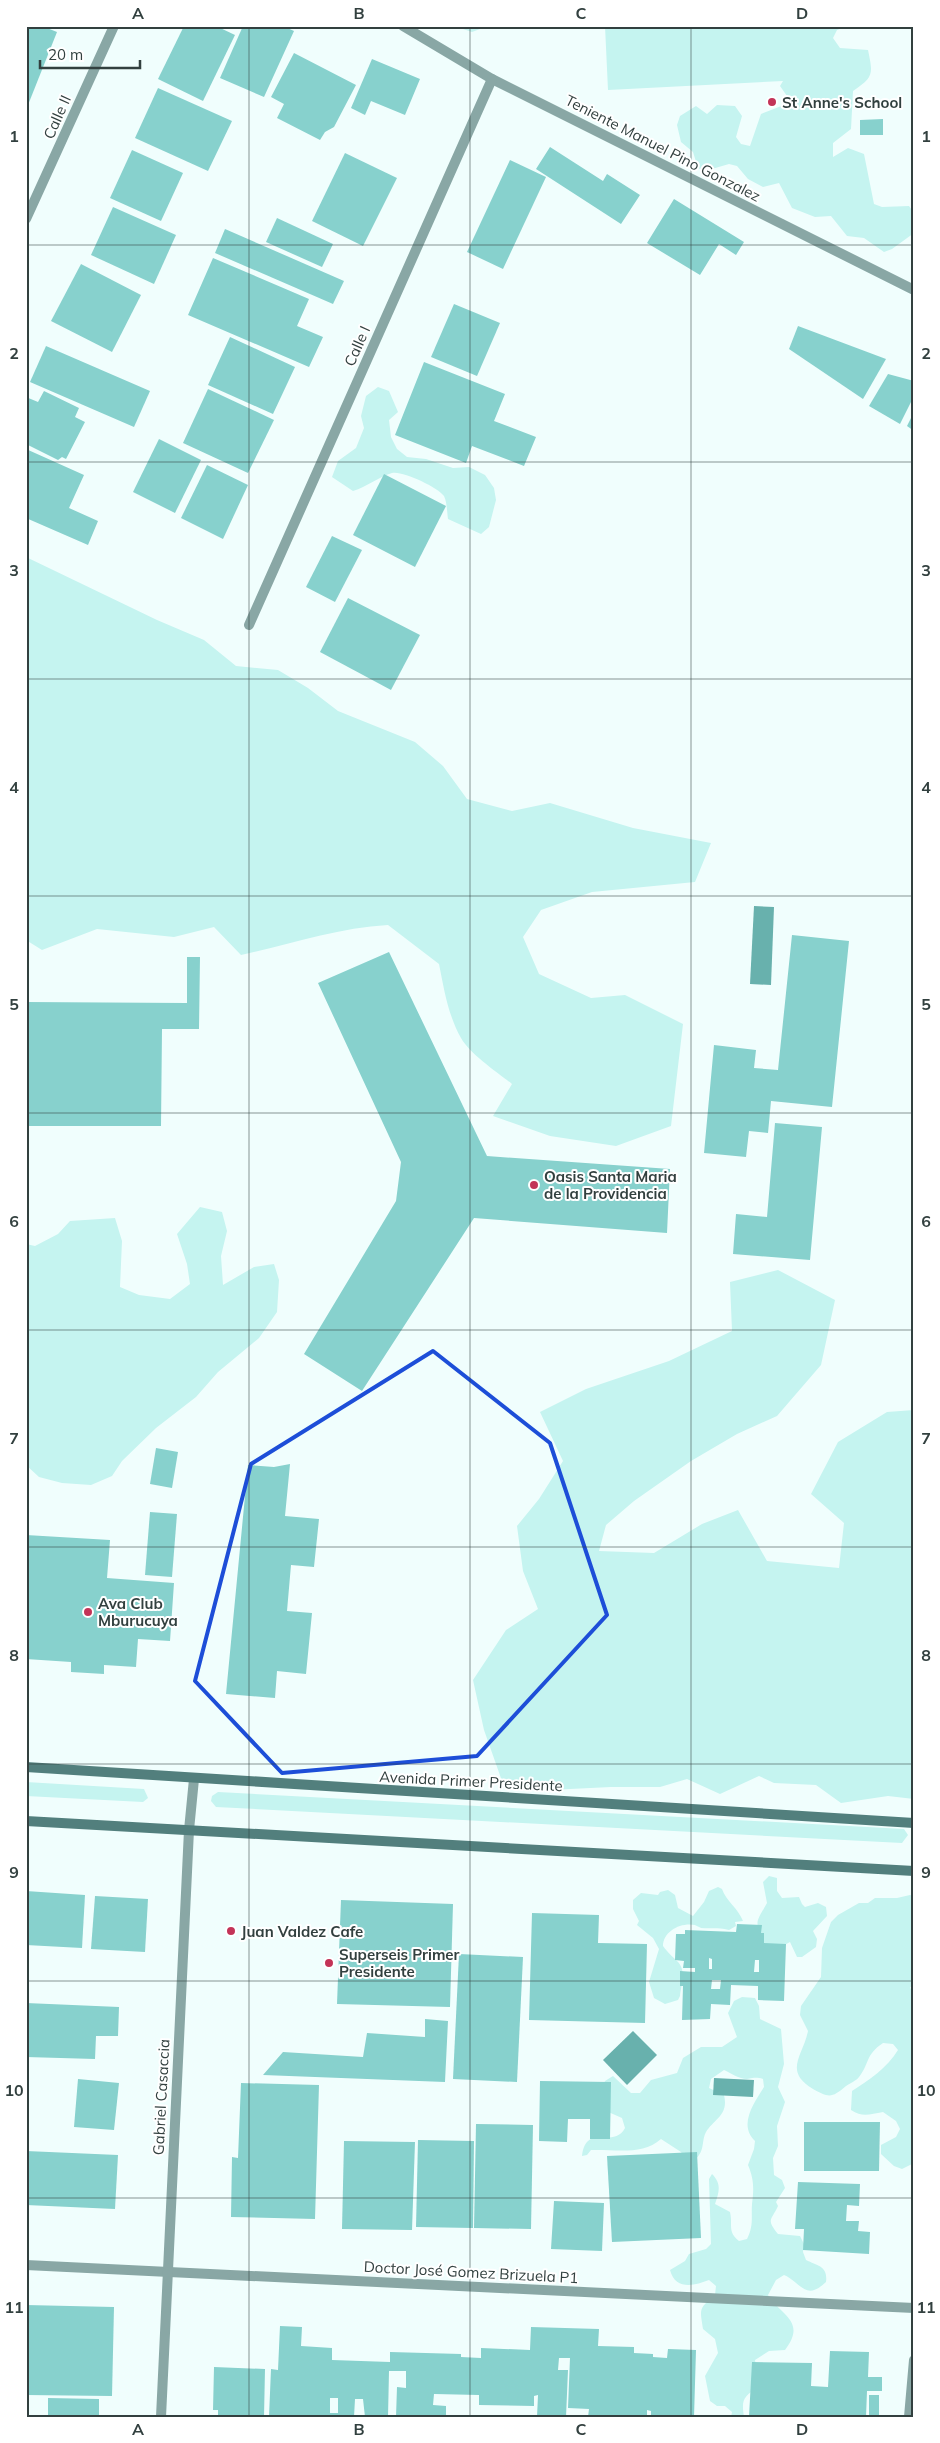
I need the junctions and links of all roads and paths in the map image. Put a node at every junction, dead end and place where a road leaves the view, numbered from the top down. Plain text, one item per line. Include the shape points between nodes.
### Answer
1 (114, 26) edge
2 (403, 26) edge
3 (492, 79) junction
4 (26, 219) edge
5 (914, 290) edge
6 (249, 625) dead end
7 (26, 1767) edge
8 (194, 1779) junction
9 (26, 1821) edge
10 (914, 1823) edge
11 (189, 1830) junction
12 (914, 1871) edge
13 (26, 2265) edge
14 (167, 2273) junction
15 (914, 2308) edge
16 (914, 2360) edge
17 (162, 2417) edge
18 (909, 2417) edge

1 - 4 street, Calle II
2 - 3 street, Teniente Manuel Pino Gonzalez
3 - 5 street, Teniente Manuel Pino Gonzalez
3 - 6 street, Calle I
7 - 8 main road, Avenida Primer Presidente
8 - 10 main road, Avenida Primer Presidente
8 - 11 street, Gabriel Casaccia
9 - 11 main road
11 - 12 main road
11 - 14 street, Gabriel Casaccia
13 - 14 street, Doctor José Gomez Brizuela P1
14 - 15 street, Doctor José Gomez Brizuela P1
14 - 17 street, Gabriel Casaccia
16 - 18 street

